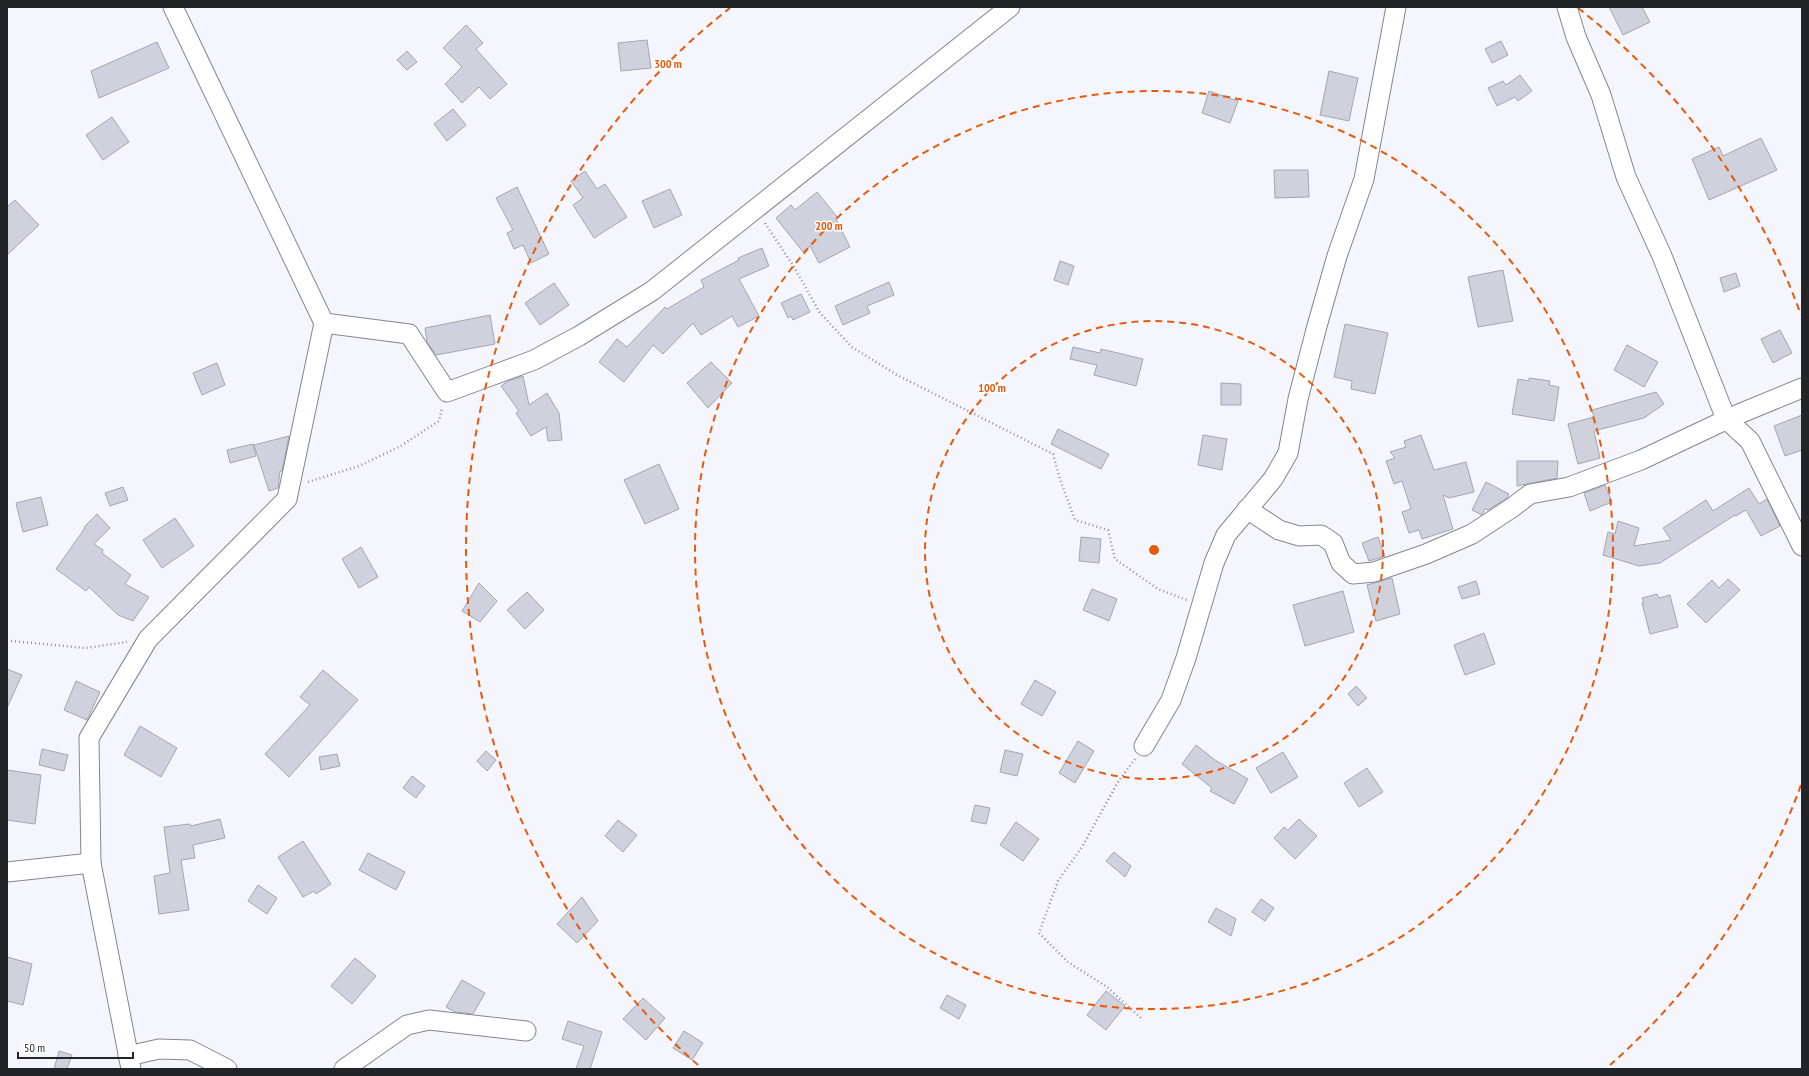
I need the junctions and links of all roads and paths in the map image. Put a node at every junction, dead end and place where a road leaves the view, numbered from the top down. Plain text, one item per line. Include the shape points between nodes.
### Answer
1 (174, 7) edge
2 (1010, 7) edge
3 (1396, 7) edge
4 (1567, 7) edge
5 (756, 209) junction
6 (324, 324) junction
7 (1802, 388) edge
8 (446, 392) junction
9 (1726, 419) junction
10 (289, 487) junction
11 (1247, 509) junction
12 (1802, 546) edge
13 (1202, 605) junction
14 (148, 639) junction
15 (11, 641) dead end
16 (1144, 746) joint
17 (92, 863) junction
18 (7, 872) edge
19 (1142, 1019) dead end
20 (526, 1030) dead end
21 (130, 1063) edge
22 (227, 1069) edge
23 (344, 1069) edge

1 - 6 street
2 - 5 street
3 - 11 street via 1364,179 1337,256 1317,326 1298,399 1288,453 1273,480
4 - 9 street via 1576,36 1601,95 1626,177 1662,256
5 - 8 street via 652,291 578,336 534,360
5 - 13 path via 820,313 852,347 897,375 1053,454 1074,520 1108,530 1115,559 1158,589
6 - 8 street via 409,334
6 - 10 street
7 - 9 street
8 - 10 path via 439,421 399,447 359,466
9 - 11 street via 1641,460 1569,487 1530,494 1472,534 1426,554 1374,572 1353,574 1341,563 1333,543 1321,535 1299,536 1280,530
9 - 12 street via 1750,441
10 - 14 street via 287,499
11 - 13 street via 1226,535 1214,563
13 - 16 street via 1171,700
14 - 15 path via 86,648
14 - 17 street via 89,738
16 - 19 path via 1118,782 1082,847 1058,881 1038,934 1068,962 1107,987
17 - 18 street
17 - 21 street
20 - 23 street via 429,1020 407,1025
21 - 22 street via 159,1049 190,1050

